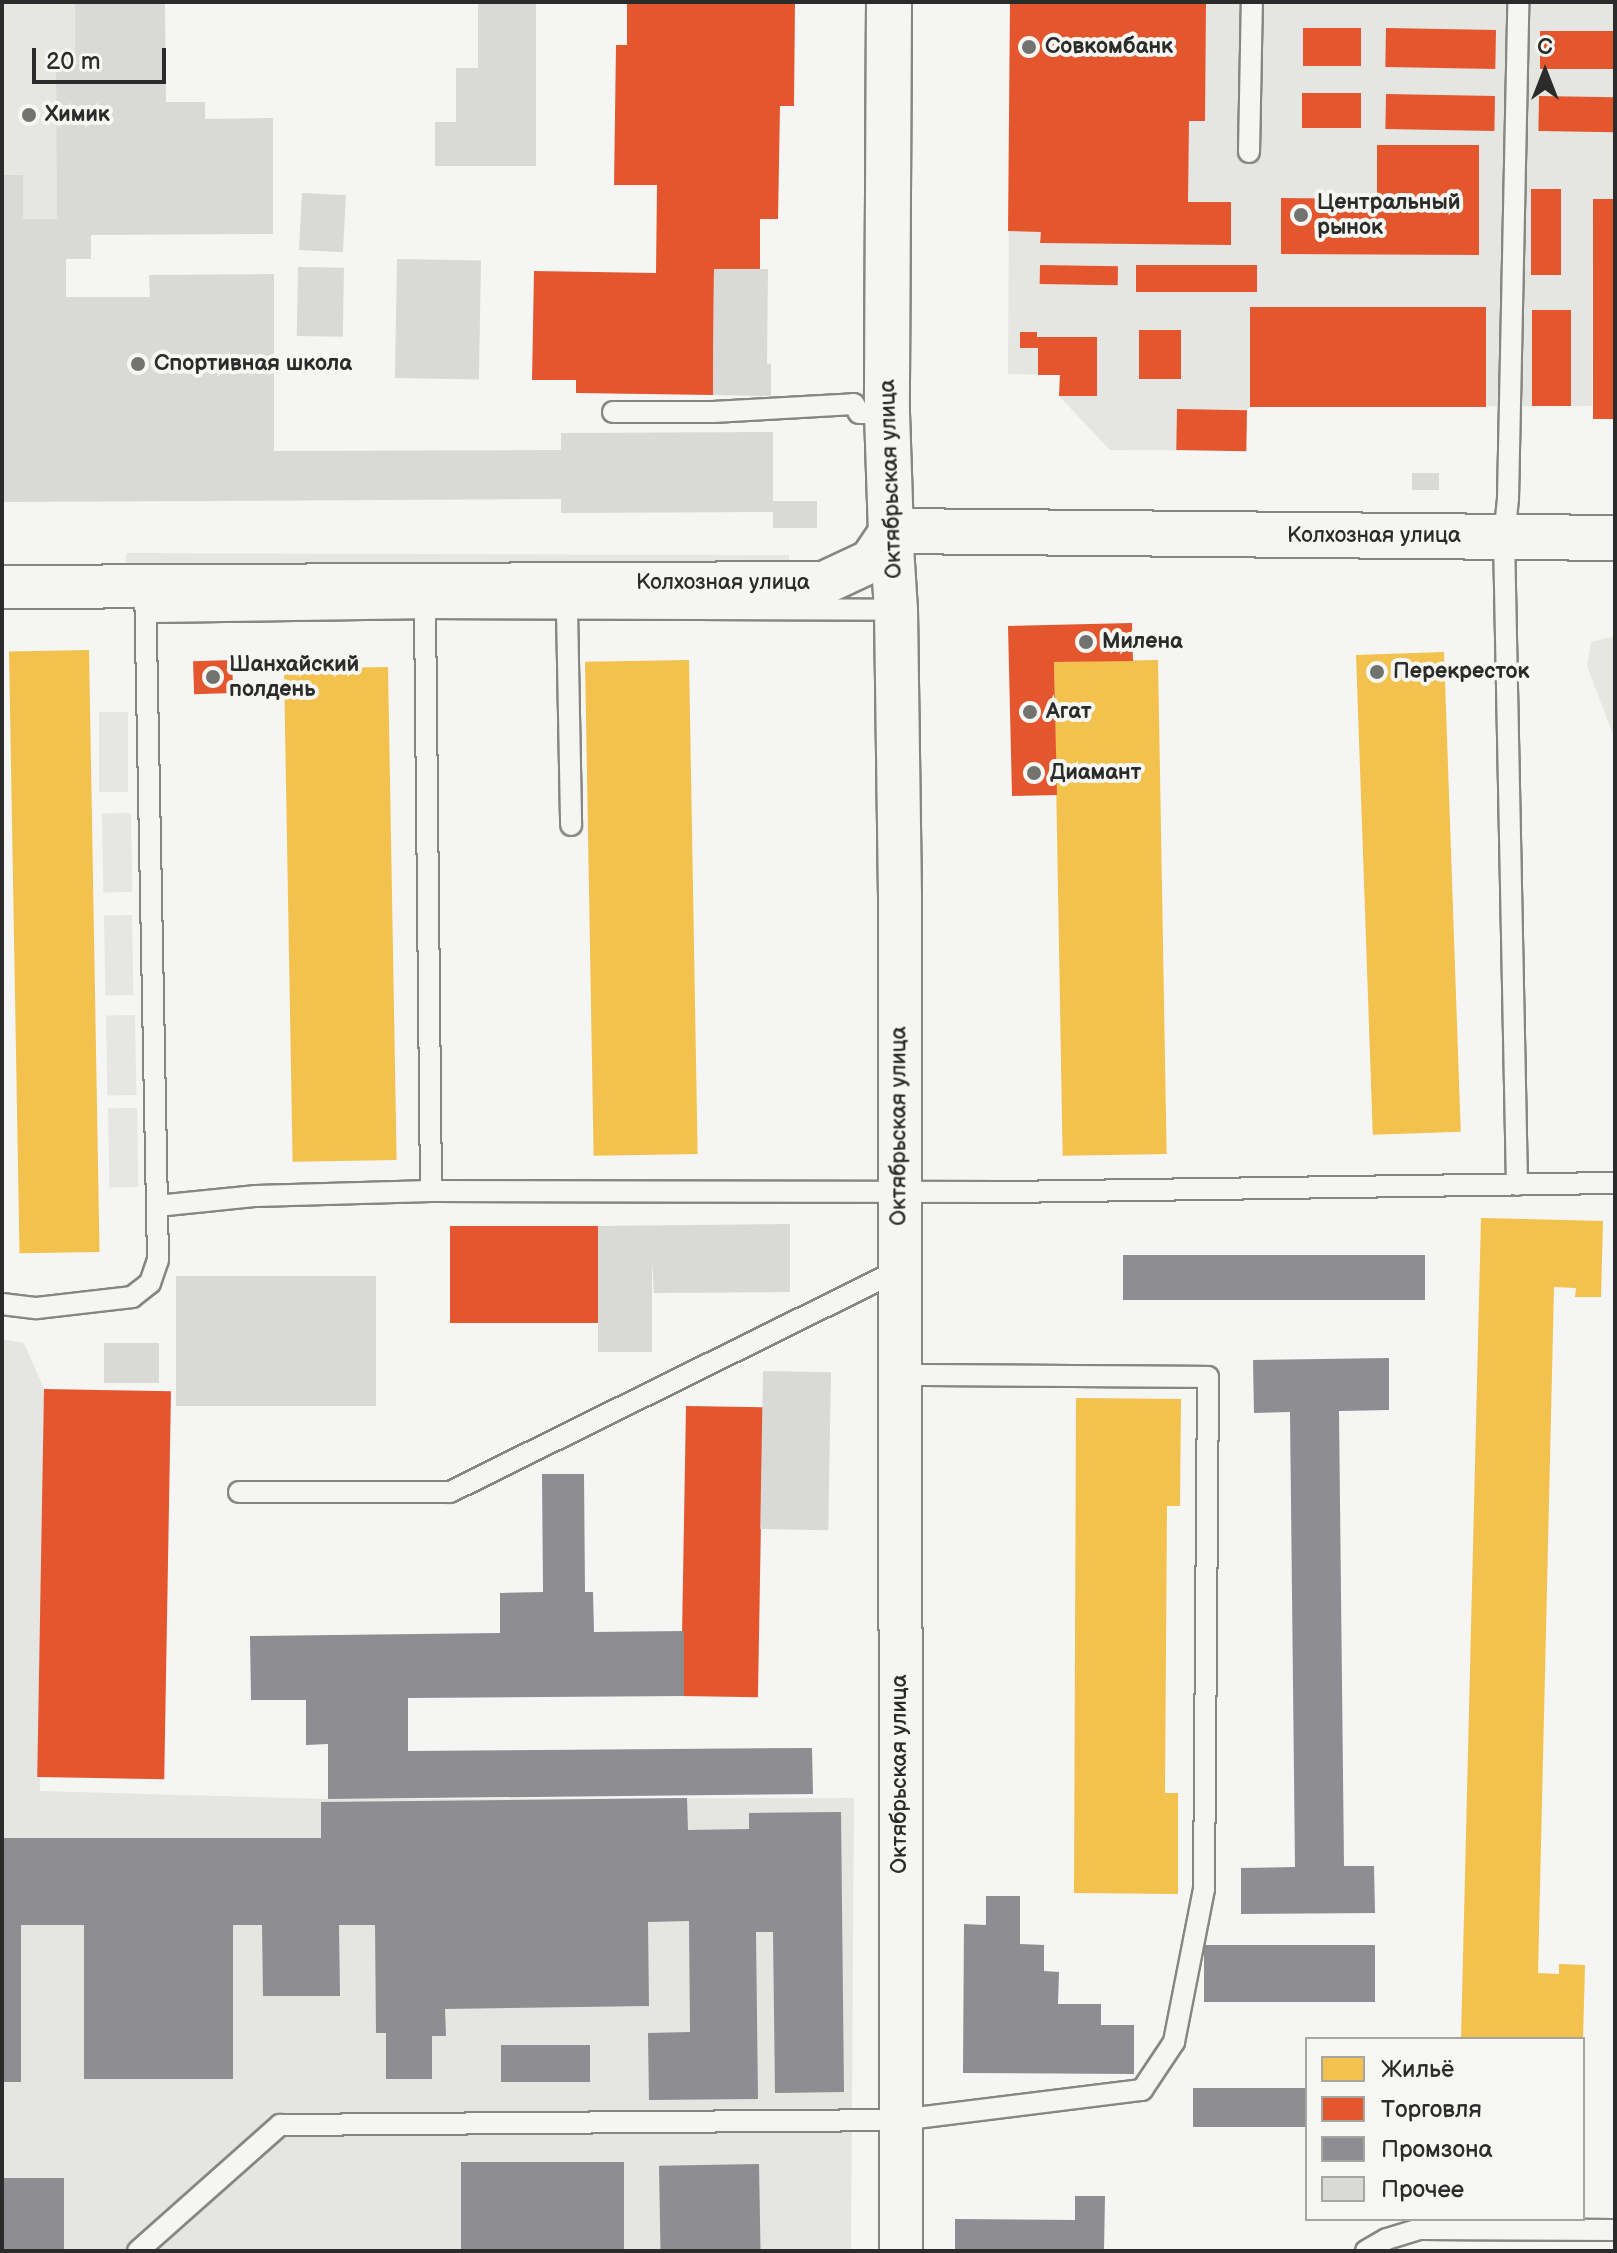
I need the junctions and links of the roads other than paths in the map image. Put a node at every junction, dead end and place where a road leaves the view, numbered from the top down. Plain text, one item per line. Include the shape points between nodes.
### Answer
1 (889, 2) edge
2 (1252, 2) edge
3 (1518, 2) edge
4 (1249, 152) dead end
5 (613, 412) dead end
6 (887, 413) junction
7 (891, 531) junction
8 (1504, 537) junction
9 (1615, 538) edge
10 (2, 587) edge
11 (146, 598) junction
12 (425, 608) junction
13 (567, 610) junction
14 (896, 610) junction
15 (571, 825) dead end
16 (1615, 1183) edge
17 (1517, 1185) junction
18 (431, 1191) junction
19 (899, 1192) junction
20 (157, 1206) junction
21 (899, 1270) junction
22 (2, 1304) edge
23 (899, 1375) junction
24 (239, 1492) dead end
25 (900, 2120) junction
26 (1615, 2230) edge
27 (138, 2251) edge
28 (901, 2251) edge
29 (1366, 2251) edge

1 - 6 street, Октябрьская улица
2 - 4 lane
3 - 8 lane
5 - 6 lane via 854,404 859,413
6 - 7 street, Октябрьская улица
7 - 8 street, Колхозная улица
7 - 11 street, Колхозная улица via 871,561 824,583
7 - 14 street, Октябрьская улица
8 - 9 street, Колхозная улица
8 - 17 lane
10 - 11 street, Колхозная улица
11 - 12 lane
11 - 20 lane
12 - 13 lane
12 - 18 lane
13 - 14 lane
13 - 15 lane
14 - 19 street, Октябрьская улица
16 - 17 lane
17 - 19 lane
18 - 19 lane
18 - 20 lane via 256,1196
19 - 21 street, Октябрьская улица
20 - 22 lane via 158,1260 150,1283 132,1297 37,1308
21 - 23 street, Октябрьская улица
21 - 24 lane via 450,1492
23 - 25 street, Октябрьская улица
23 - 25 lane via 1208,1377 1204,1889 1174,2042 1142,2090
25 - 27 lane via 280,2125
25 - 28 street, Октябрьская улица
26 - 29 lane via 1420,2229

